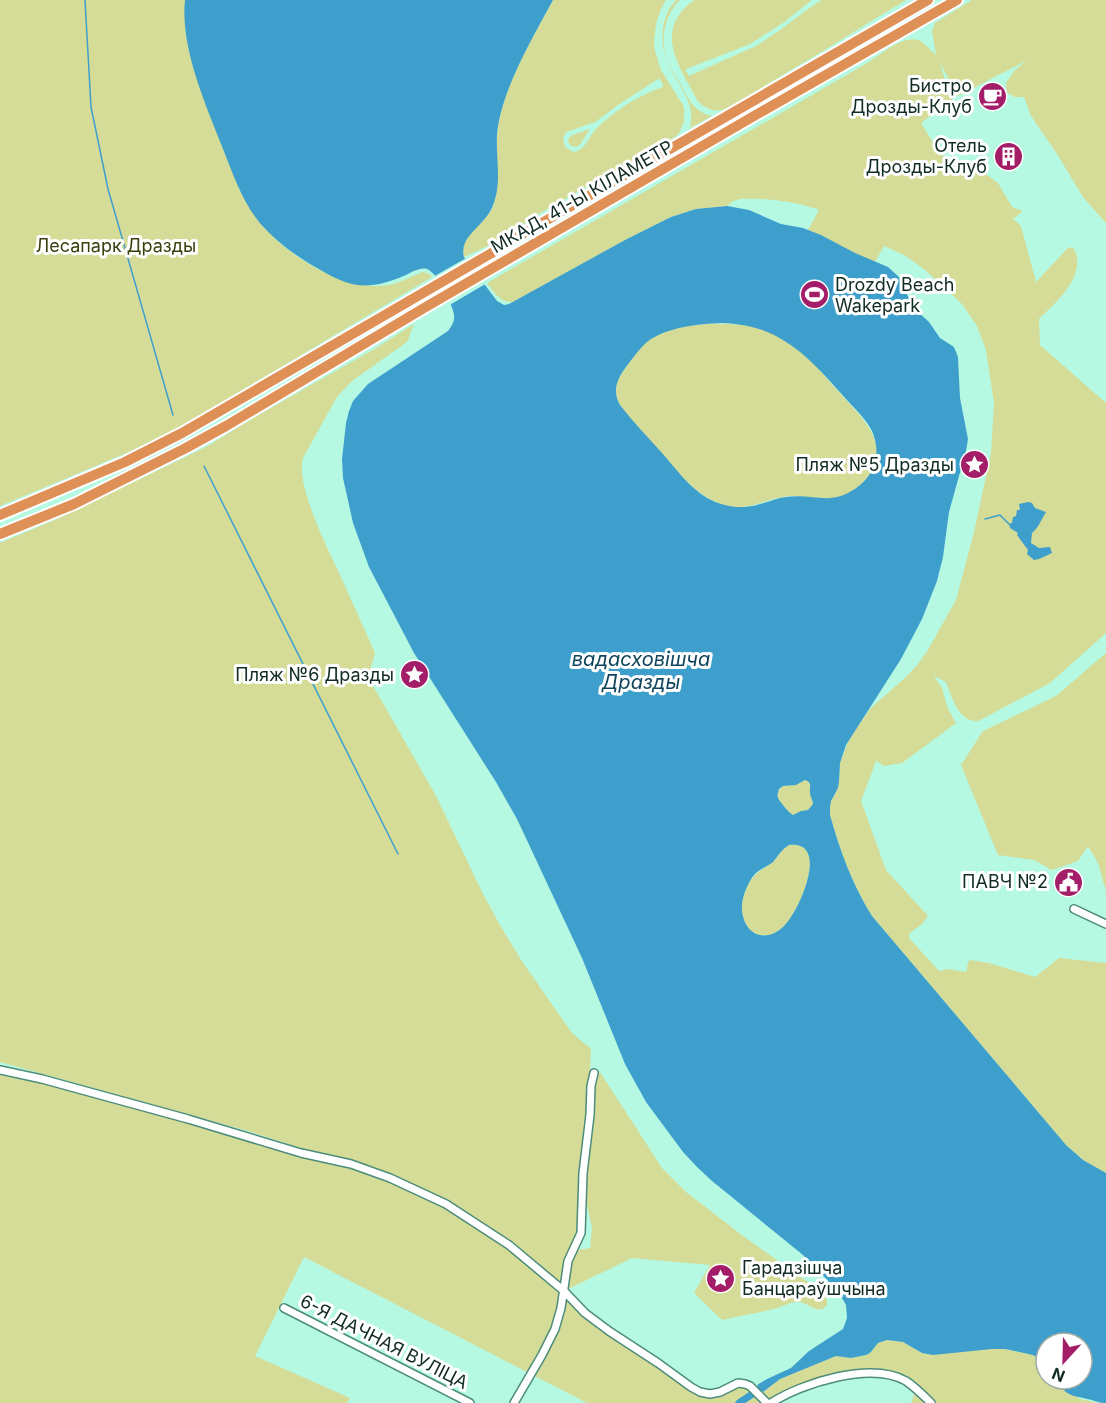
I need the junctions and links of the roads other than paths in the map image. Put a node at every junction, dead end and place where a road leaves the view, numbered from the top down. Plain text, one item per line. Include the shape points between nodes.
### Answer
1 (928, 0) edge
2 (957, 0) edge
3 (0, 515) edge
4 (0, 534) edge
5 (1074, 909) dead end
6 (1106, 924) edge
7 (0, 1070) edge
8 (594, 1072) dead end
9 (564, 1291) junction
10 (284, 1308) dead end
11 (767, 1402) edge
12 (470, 1403) edge
13 (514, 1403) edge
14 (931, 1403) edge

1 - 3 highway, МКАД, 41-Ы КІЛАМЕТР via 182,433 125,462
2 - 4 highway, МКАД, 41-Ы КІЛАМЕТР via 226,426 74,504
5 - 6 street
7 - 9 street via 351,1164 390,1178 446,1204 509,1245
8 - 9 street via 581,1233 568,1261
9 - 11 street via 609,1331 700,1392 720,1392 738,1383 750,1386
9 - 13 street via 555,1329
10 - 12 street, 6-Я ДАЧНАЯ ВУЛІЦА
11 - 14 street via 833,1378 867,1373 905,1381

